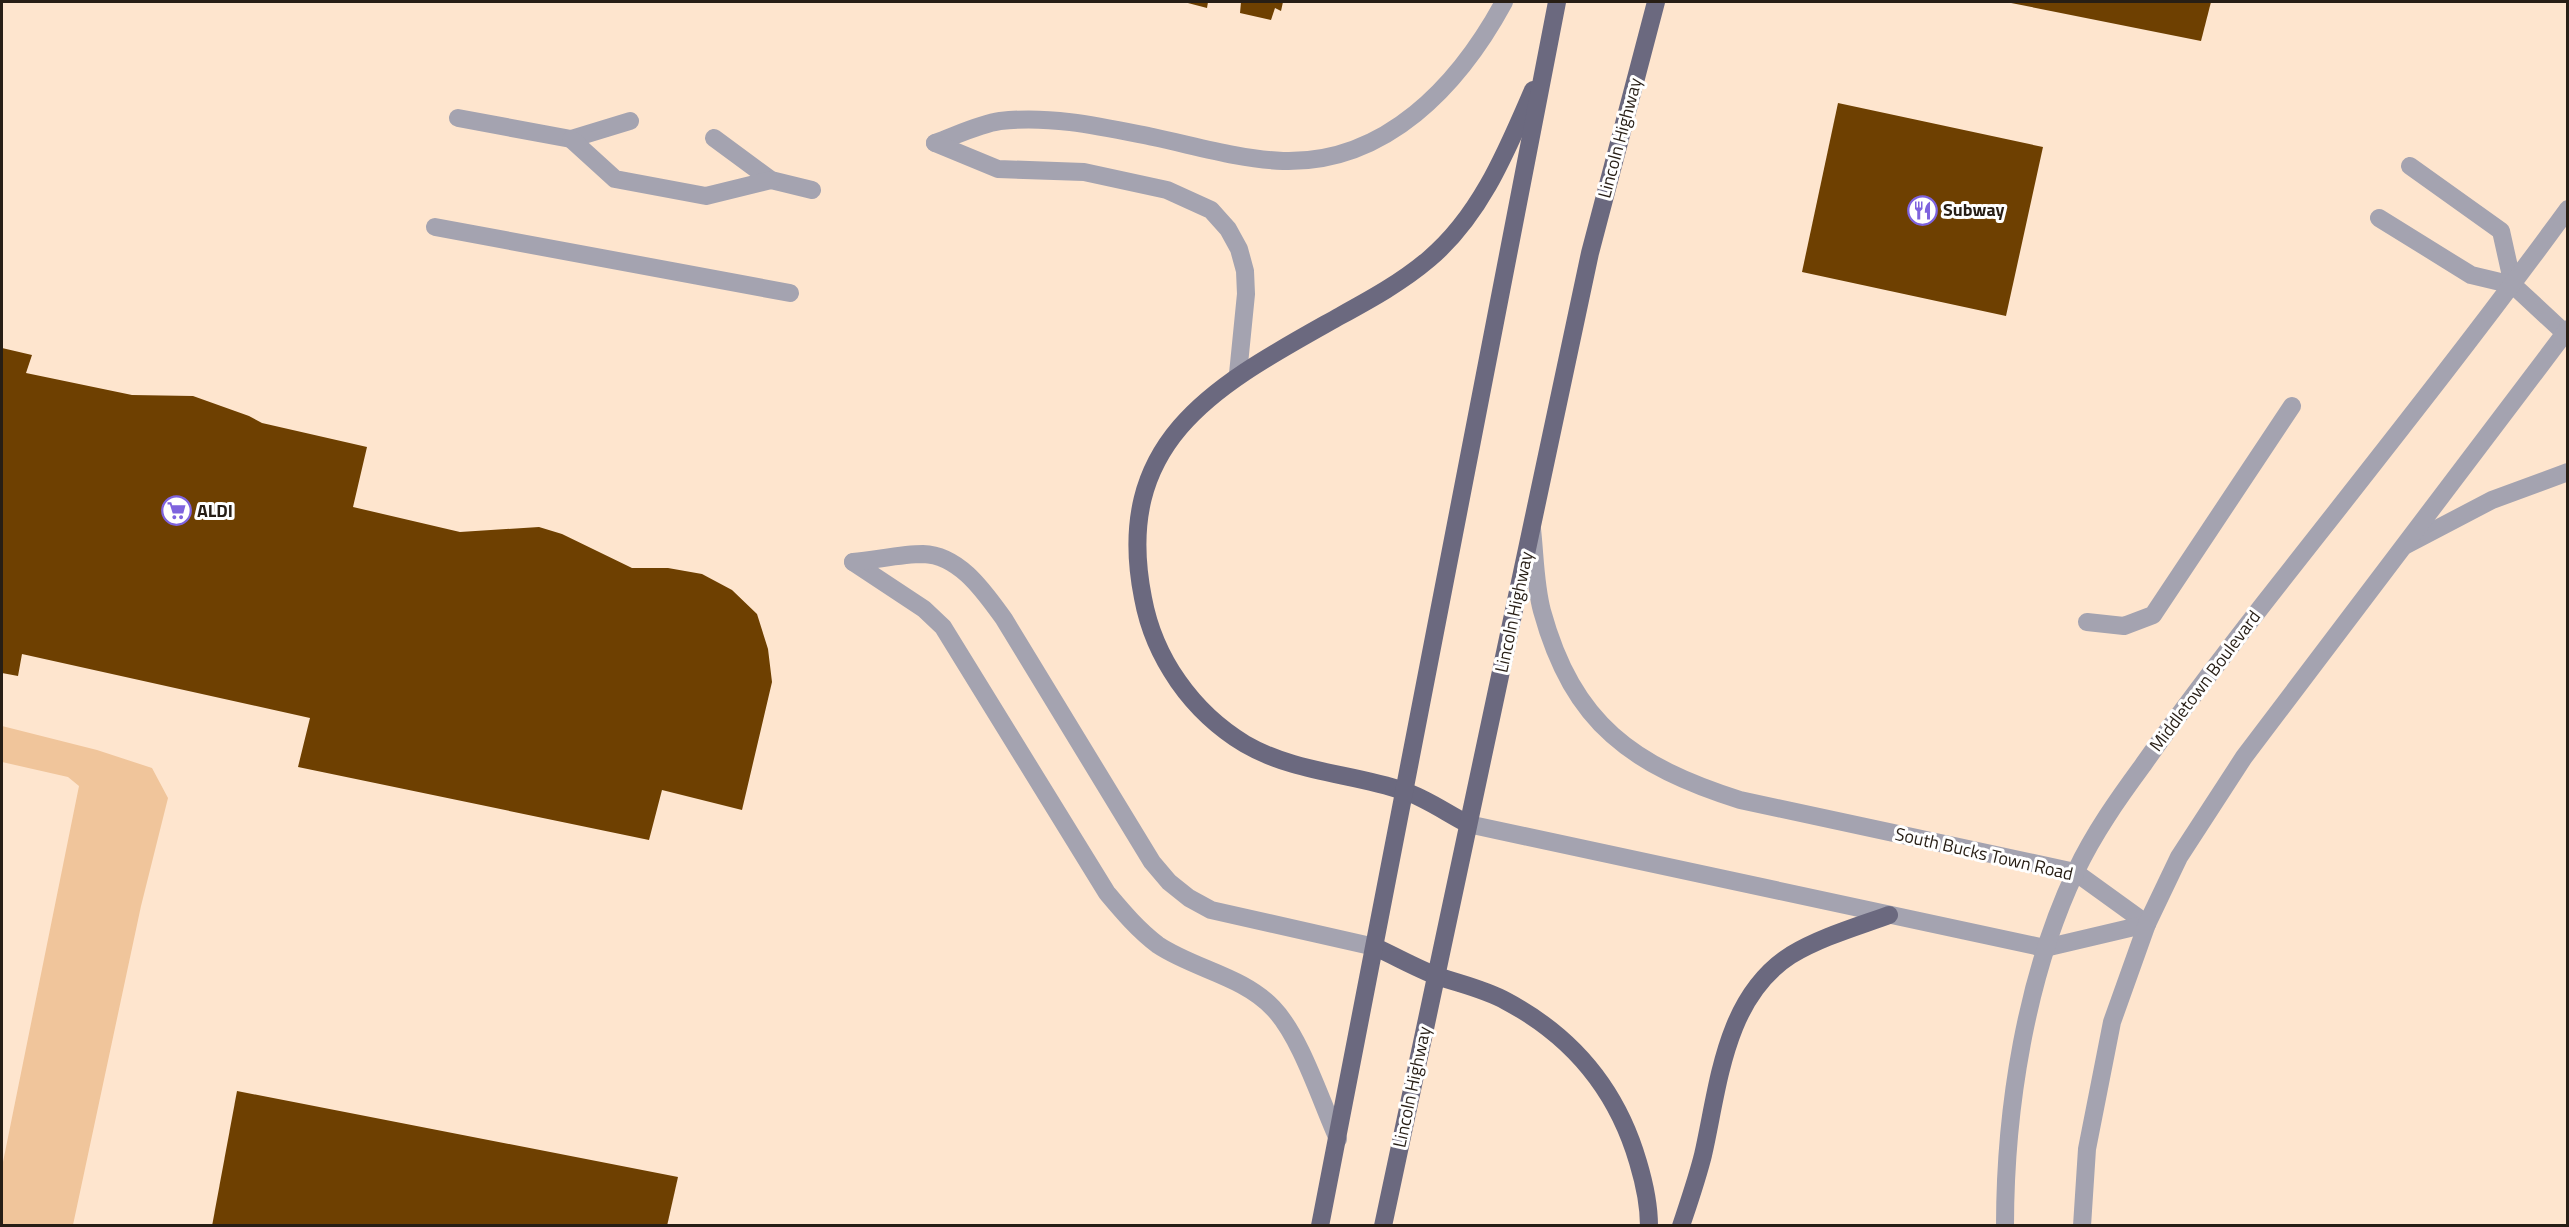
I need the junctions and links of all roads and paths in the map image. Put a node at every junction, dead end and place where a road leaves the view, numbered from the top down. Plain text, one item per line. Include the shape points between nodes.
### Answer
1 (1504, 2) edge
2 (1557, 2) edge
3 (1656, 2) edge
4 (1547, 58) junction
5 (458, 118) dead end
6 (630, 121) dead end
7 (714, 138) dead end
8 (571, 140) junction
9 (2410, 166) dead end
10 (771, 180) junction
11 (812, 190) dead end
12 (2568, 209) edge
13 (2379, 218) dead end
14 (435, 227) dead end
15 (2512, 285) junction
16 (790, 293) dead end
17 (2566, 333) edge
18 (1238, 374) junction
19 (2292, 406) dead end
20 (2568, 472) edge
21 (1532, 527) junction
22 (2406, 545) junction
23 (2087, 622) dead end
24 (1406, 791) junction
25 (1468, 824) junction
26 (2076, 872) junction
27 (1889, 915) junction
28 (2148, 924) junction
29 (1375, 947) junction
30 (2045, 948) junction
31 (1436, 976) junction
32 (1338, 1139) junction
33 (1320, 1226) edge
34 (1383, 1226) edge
35 (1649, 1226) edge
36 (1681, 1226) edge
37 (2005, 1226) edge
38 (2082, 1226) edge

1 - 18 street via 1459,70 1430,102 1398,128 1345,153 1285,161 1249,158 1092,124 1051,121 998,121 935,143 998,169 1084,172 1167,190 1211,210 1228,229 1245,271
2 - 4 main road
3 - 21 main road, Lincoln Highway via 1590,253
4 - 18 main road via 1485,190 1459,229 1431,258 1398,284
4 - 24 main road
5 - 8 street
6 - 8 street
7 - 10 street
8 - 10 street via 615,179 706,196
9 - 15 street via 2501,231
10 - 11 street
12 - 15 street, Middletown Boulevard
13 - 15 street via 2471,275
14 - 16 street
15 - 17 street
15 - 26 street, Middletown Boulevard via 2184,705 2101,824
17 - 22 street
18 - 24 main road via 1198,406 1177,429 1149,477 1140,509 1137,543 1146,616 1160,651 1181,687 1208,716 1244,743 1283,762
19 - 23 street via 2153,615 2124,626
20 - 22 street via 2492,500
21 - 25 main road, Lincoln Highway
21 - 26 street, South Bucks Town Road via 1542,609 1556,653 1575,692 1622,745 1659,769 1740,800
22 - 28 street via 2244,757 2179,857
24 - 25 main road
24 - 29 main road
25 - 27 street
25 - 31 main road, Lincoln Highway
26 - 28 street, South Bucks Town Road
26 - 30 street, Middletown Boulevard
27 - 30 street
27 - 36 main road via 1813,943 1790,956 1750,995 1728,1043 1702,1158
28 - 30 street
28 - 38 street via 2110,1032 2087,1149
29 - 31 main road
29 - 32 main road
29 - 32 street via 1211,910 1189,898 1152,862 982,589 954,563 925,554 853,562 924,609 943,627 1107,893 1130,921 1159,945 1239,983 1274,1008 1295,1043
30 - 37 street, Middletown Boulevard via 2016,1086 2005,1180
31 - 34 main road, Lincoln Highway
31 - 35 main road via 1504,1000 1538,1019 1596,1073 1632,1139 1644,1181
32 - 33 main road

